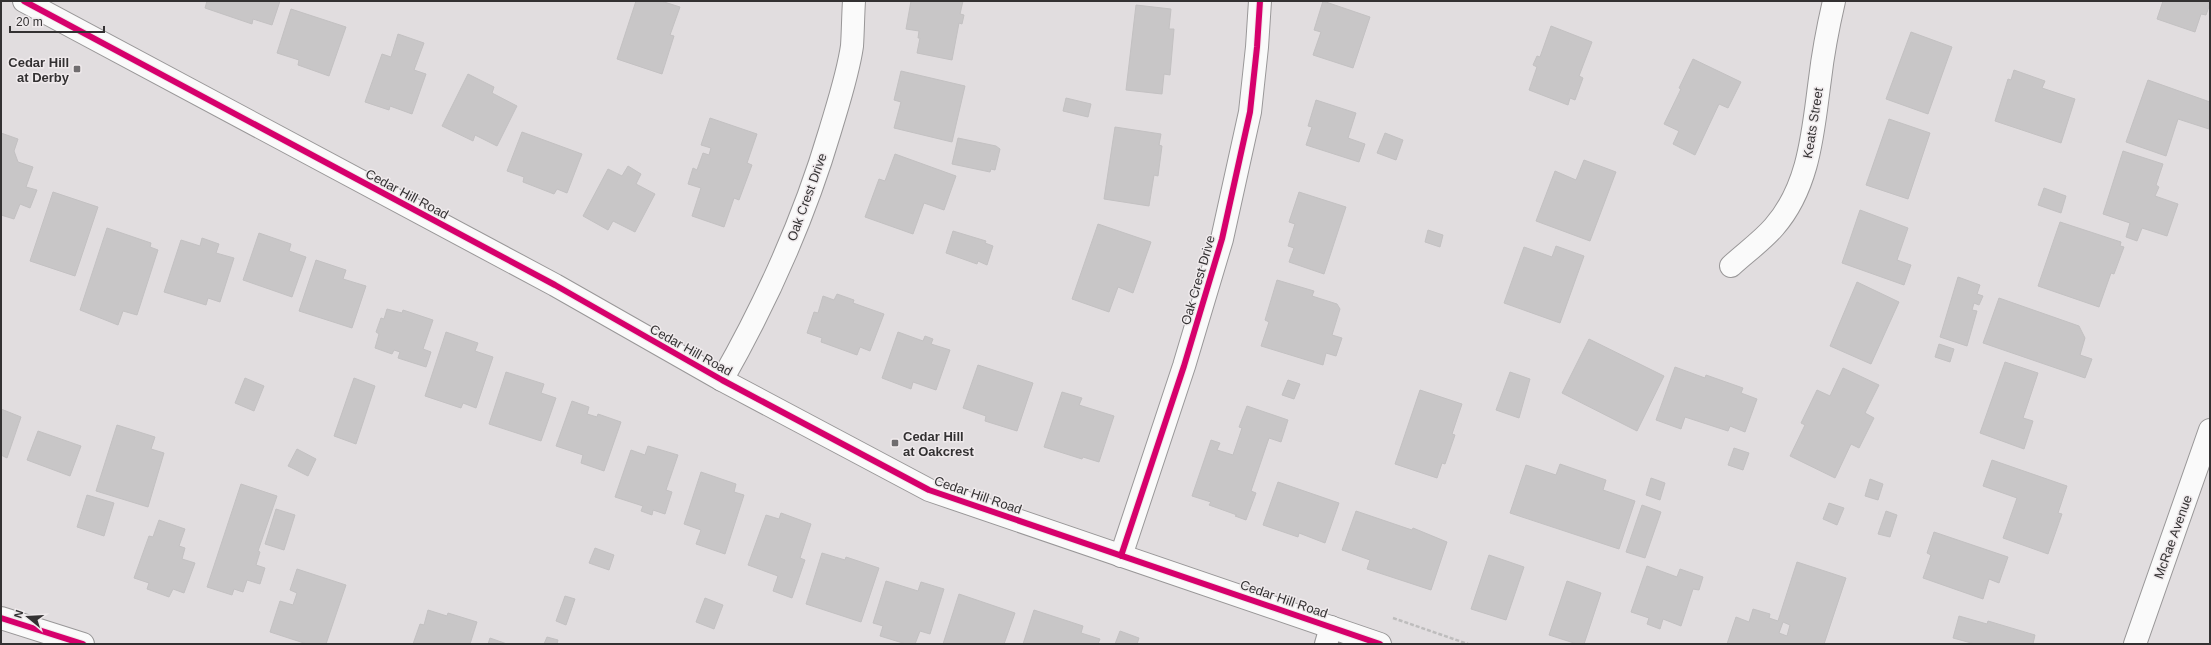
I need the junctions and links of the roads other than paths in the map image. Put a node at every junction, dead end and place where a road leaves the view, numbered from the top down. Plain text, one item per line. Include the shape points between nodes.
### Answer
1 (24, 1) edge
2 (854, 1) edge
3 (1260, 1) edge
4 (1834, 1) edge
5 (1731, 266) dead end
6 (722, 380) junction
7 (2210, 430) edge
8 (1121, 556) junction
9 (1, 618) edge
10 (1329, 635) edge
11 (83, 644) edge
12 (1380, 644) edge
13 (2135, 644) edge

1 - 6 street, Cedar Hill Road via 555,286
2 - 6 street, Oak Crest Drive via 852,47 836,113 816,177 793,240 771,288
3 - 8 street, Oak Crest Drive via 1250,112 1222,240 1184,366
4 - 5 street, Keats Street via 1825,41 1814,136 1794,199 1774,227
6 - 8 street, Cedar Hill Road via 930,490
7 - 13 street, McRae Avenue
8 - 10 street, Cedar Hill Road
9 - 11 street
10 - 12 street, Cedar Hill Road

